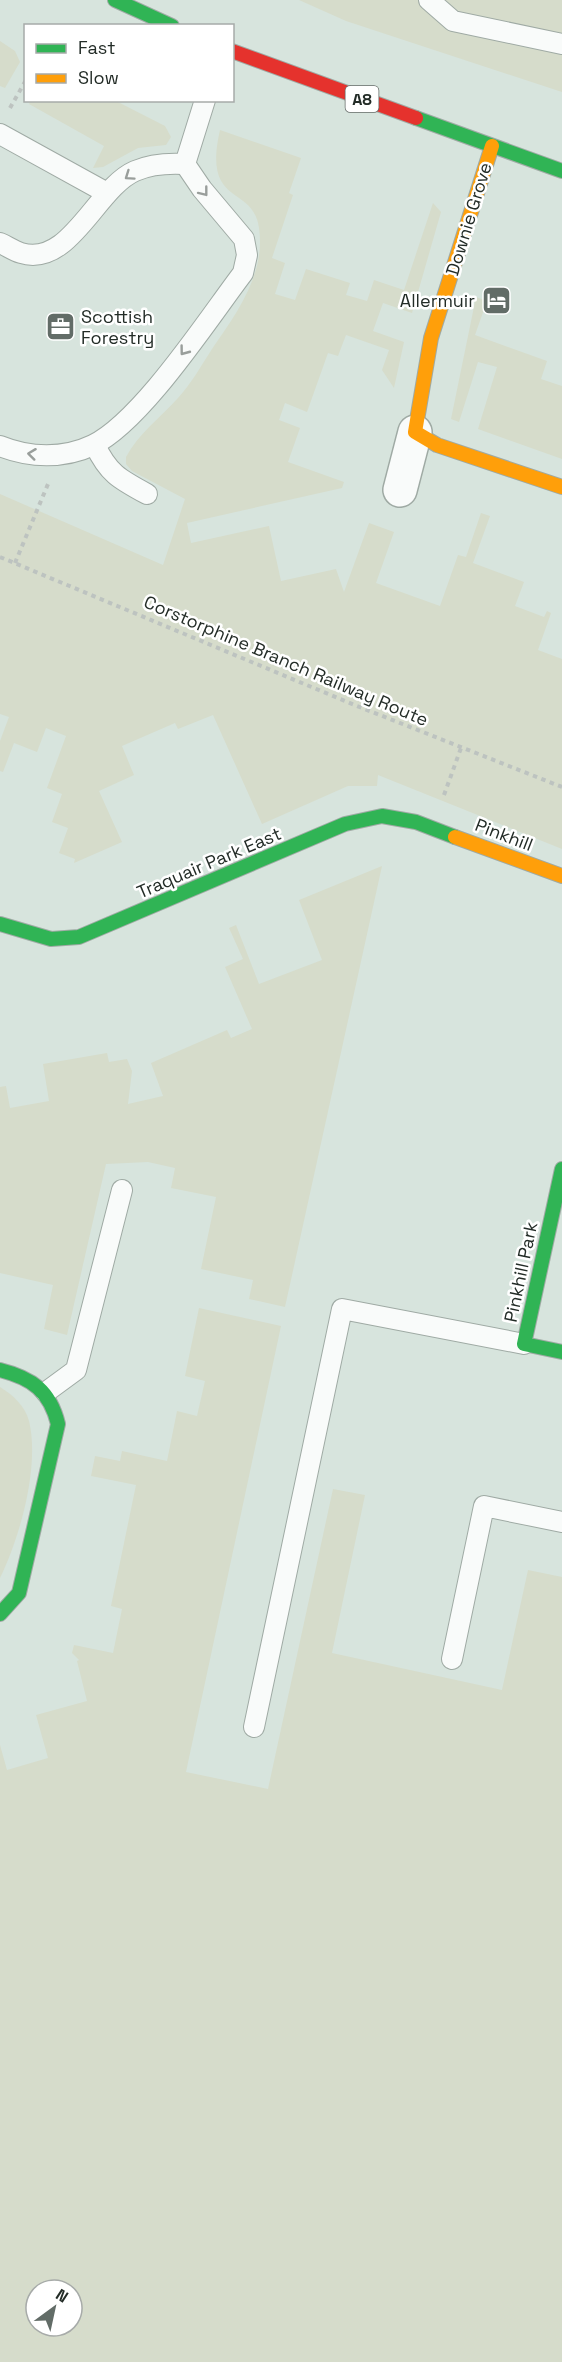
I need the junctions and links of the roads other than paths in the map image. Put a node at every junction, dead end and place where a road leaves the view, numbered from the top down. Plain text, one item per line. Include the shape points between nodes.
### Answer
1 (115, 0) edge
2 (432, 1) edge
3 (168, 24) edge
4 (562, 44) edge
5 (234, 52) edge
6 (205, 102) edge
7 (0, 134) edge
8 (492, 146) junction
9 (185, 164) junction
10 (562, 171) edge
11 (107, 193) junction
12 (0, 243) edge
13 (415, 432) junction
14 (94, 444) junction
15 (0, 446) edge
16 (562, 487) edge
17 (400, 490) dead end
18 (147, 494) dead end
19 (433, 827) joint
20 (562, 876) edge
21 (0, 924) edge
22 (562, 1169) edge
23 (122, 1190) dead end
24 (524, 1344) junction
25 (562, 1352) edge
26 (0, 1370) edge
27 (46, 1392) junction
28 (562, 1522) edge
29 (0, 1614) edge
30 (452, 1659) dead end
31 (254, 1727) dead end

1 - 3 street
2 - 4 lane via 453,21
5 - 8 street, A8
6 - 9 lane
7 - 11 lane
8 - 10 street, A8
8 - 13 street, Downie Grove via 431,338
9 -> 11 lane via 167,163 134,171
9 -> 14 lane via 243,239 247,263 174,364 122,426
11 - 12 lane via 57,248 39,255 21,253
13 - 16 street via 438,445
13 - 17 street, Downie Grove
14 -> 15 lane via 59,455 38,456
14 - 18 lane via 105,466 116,477
19 - 20 street, Pinkhill
19 - 21 street, Traquair Park East via 382,816 345,824 79,937 51,939
22 - 24 street, Pinkhill Park
23 - 27 lane via 76,1370
24 - 25 street, Pinkhill Park
24 - 31 lane via 342,1309
26 - 27 street via 22,1375
27 - 29 street via 58,1424 55,1444 19,1593
28 - 30 lane via 484,1506

